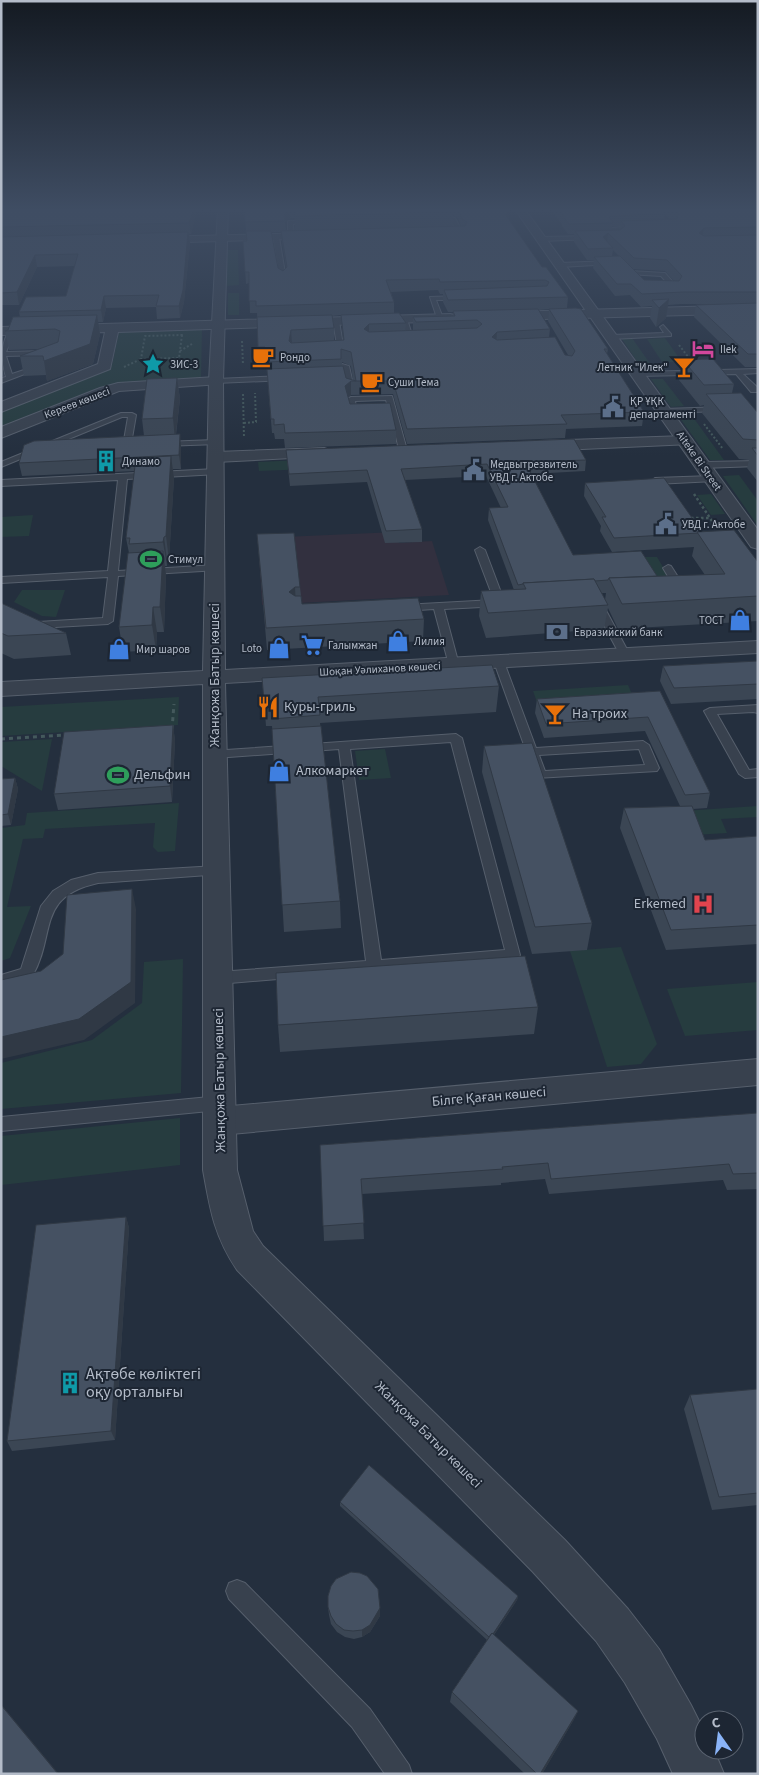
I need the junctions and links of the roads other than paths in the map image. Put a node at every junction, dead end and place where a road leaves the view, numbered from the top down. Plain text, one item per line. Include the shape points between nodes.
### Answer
1 (220, 291) edge
2 (578, 291) edge
3 (469, 297) edge
4 (758, 310) edge
5 (651, 312) junction
6 (595, 314) junction
7 (490, 317) edge
8 (440, 318) junction
9 (460, 318) edge
10 (404, 319) junction
11 (336, 321) junction
12 (219, 325) junction
13 (112, 328) junction
14 (6, 331) edge
15 (611, 337) junction
16 (422, 339) edge
17 (404, 340) edge
18 (412, 340) junction
19 (331, 348) edge
20 (59, 352) edge
21 (2, 354) edge
22 (49, 363) edge
23 (345, 366) edge
24 (758, 371) edge
25 (715, 372) junction
26 (737, 372) junction
27 (638, 374) junction
28 (338, 376) edge
29 (348, 376) junction
30 (10, 378) junction
31 (290, 378) edge
32 (721, 379) edge
33 (1, 381) edge
34 (216, 381) junction
35 (758, 390) edge
36 (352, 391) edge
37 (27, 396) junction
38 (1, 407) edge
39 (66, 407) junction
40 (730, 409) edge
41 (664, 411) junction
42 (394, 414) junction
43 (1, 433) edge
44 (685, 441) junction
45 (522, 446) edge
46 (403, 450) junction
47 (423, 450) edge
48 (384, 451) edge
49 (344, 452) edge
50 (216, 457) junction
51 (758, 464) edge
52 (1, 465) edge
53 (707, 471) junction
54 (123, 477) junction
55 (657, 478) edge
56 (1, 483) edge
57 (758, 543) edge
58 (480, 550) dead end
59 (216, 568) junction
60 (668, 568) dead end
61 (113, 574) junction
62 (1, 580) edge
63 (674, 594) edge
64 (595, 598) edge
65 (505, 603) joint
66 (438, 606) junction
67 (391, 608) edge
68 (38, 625) edge
69 (758, 647) edge
70 (626, 655) junction
71 (499, 662) junction
72 (454, 664) junction
73 (214, 678) junction
74 (1, 688) edge
75 (758, 710) edge
76 (344, 745) junction
77 (532, 752) junction
78 (215, 754) junction
79 (758, 773) edge
80 (217, 871) junction
81 (374, 966) junction
82 (218, 978) junction
83 (1, 981) edge
84 (758, 1072) edge
85 (220, 1112) junction
86 (1, 1124) edge
87 (237, 1591) dead end
88 (400, 1774) edge
89 (699, 1774) edge

1 - 12 street, Жанқожа Батыр көшесі
2 - 6 street, Aiteke Bi Street
3 - 8 lane via 432,298
4 - 5 street
5 - 6 street
5 - 15 lane via 669,335
6 - 7 street
6 - 15 street, Aiteke Bi Street
8 - 9 street
8 - 10 street
10 - 11 street
10 - 18 lane
11 - 12 street
11 - 19 lane via 341,352
12 - 13 street
12 - 34 street, Жанқожа Батыр көшесі
13 - 14 street
13 - 37 street, Кереев көшесі via 105,366
14 - 21 lane
15 - 27 street, Aiteke Bi Street
16 - 18 lane
17 - 18 lane
20 - 21 lane
21 - 30 lane
22 - 30 lane
23 - 29 lane
24 - 26 lane
25 - 26 lane
25 - 27 lane
25 - 32 lane
26 - 35 lane via 754,390
27 - 41 street, Aiteke Bi Street
28 - 29 lane
29 - 36 lane
30 - 33 lane
31 - 34 lane
34 - 39 street, Кереев көшесі via 118,387
34 - 50 street, Жанқожа Батыр көшесі
37 - 38 street, Кереев көшесі
37 - 39 street via 60,395 65,398
39 - 43 street, Кереев көшесі
40 - 41 lane
41 - 44 street, Aiteke Bi Street
42 - 42 lane via 354,415 351,399 389,398
42 - 46 lane
44 - 45 street
44 - 53 street, Aiteke Bi Street
46 - 47 street
46 - 48 street
49 - 50 street
50 - 52 lane via 149,445 127,446 132,415 121,415
50 - 54 lane
50 - 59 street, Жанқожа Батыр көшесі
51 - 53 lane
53 - 55 lane
53 - 57 street, Aiteke Bi Street
54 - 56 lane
54 - 61 lane
58 - 65 lane
59 - 61 lane
59 - 73 street, Жанқожа Батыр көшесі
60 - 63 lane via 684,594
61 - 62 lane
61 - 68 lane via 108,621
64 - 70 lane
65 - 66 lane
66 - 67 lane
66 - 72 lane
69 - 70 street, Шоқан Уәлиханов көшесі
70 - 71 street, Шоқан Уәлиханов көшесі
71 - 72 street, Шоқан Уәлиханов көшесі
71 - 77 lane
72 - 73 street, Шоқан Уәлиханов көшесі
73 - 74 street, Шоқан Уәлиханов көшесі
73 - 78 street, Жанқожа Батыр көшесі
75 - 79 lane via 710,711 745,774
76 - 78 lane
76 - 81 lane
76 - 81 lane via 456,738 512,955
77 - 77 lane via 540,776 653,768 642,745
78 - 80 street, Жанқожа Батыр көшесі
80 - 82 street, Жанқожа Батыр көшесі
80 - 83 lane via 98,878 76,883 58,894 48,906 27,973
81 - 82 lane
82 - 85 street, Жанқожа Батыр көшесі
84 - 85 street, Білге Қаған көшесі
85 - 86 lane
85 - 89 street, Жанқожа Батыр көшесі via 220,1170 224,1192 237,1239 250,1258 549,1556 612,1625 642,1666
87 - 88 lane via 361,1718

